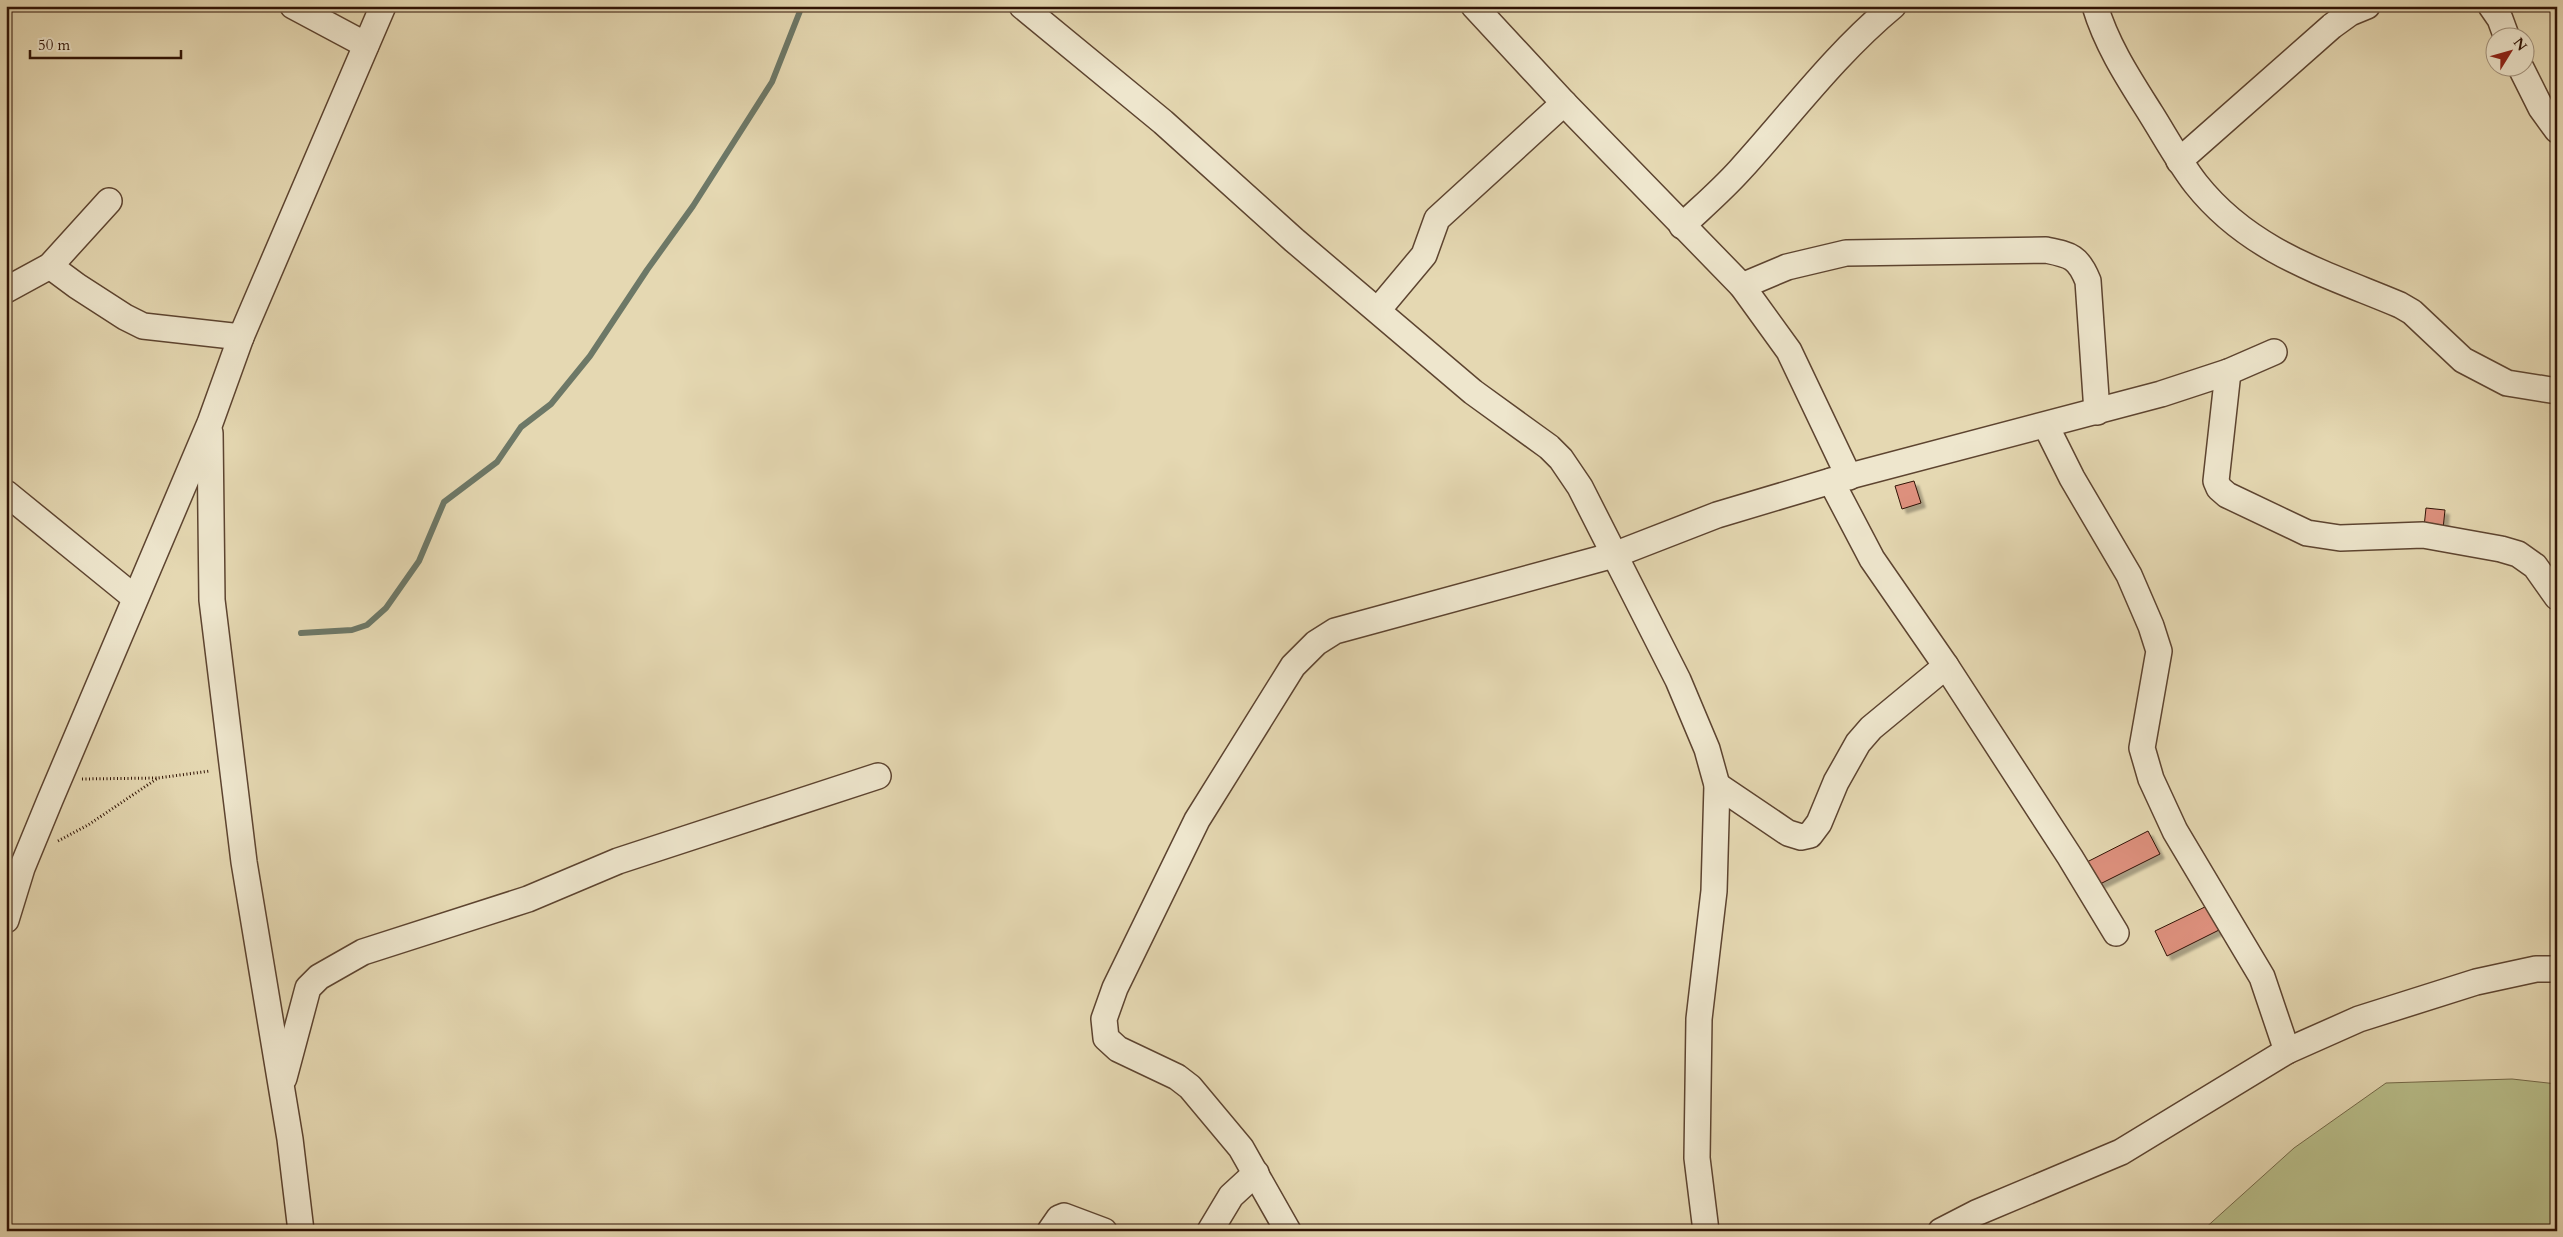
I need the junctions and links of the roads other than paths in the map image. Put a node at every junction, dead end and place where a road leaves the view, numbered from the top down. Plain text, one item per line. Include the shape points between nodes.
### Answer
1 (293, 6) edge
2 (383, 6) edge
3 (1022, 6) edge
4 (1474, 6) edge
5 (1893, 6) edge
6 (2095, 6) edge
7 (2367, 6) edge
8 (2491, 6) edge
9 (2503, 28) edge
10 (366, 45) junction
11 (2526, 78) edge
12 (1564, 103) junction
13 (2557, 130) edge
14 (2179, 160) junction
15 (109, 201) dead end
16 (1682, 226) junction
17 (50, 266) junction
18 (1742, 286) junction
19 (6, 290) edge
20 (1378, 310) junction
21 (241, 337) junction
22 (2274, 352) dead end
23 (2228, 372) junction
24 (2557, 391) edge
25 (2096, 412) junction
26 (210, 423) junction
27 (2046, 426) junction
28 (1840, 479) junction
29 (6, 493) edge
30 (1614, 555) junction
31 (2557, 597) edge
32 (135, 598) junction
33 (1946, 666) junction
34 (878, 776) dead end
35 (1717, 785) junction
36 (6, 920) edge
37 (2116, 933) dead end
38 (2557, 969) edge
39 (2287, 1051) junction
40 (282, 1088) junction
41 (1256, 1173) junction
42 (301, 1231) edge
43 (1050, 1231) edge
44 (1104, 1231) edge
45 (1210, 1231) edge
46 (1288, 1231) edge
47 (1706, 1231) edge
48 (1941, 1231) edge

1 - 10 street
2 - 10 street
3 - 20 street via 1163,122 1294,240
4 - 12 street
5 - 16 street via 1872,23 1739,171
6 - 14 street via 2121,67
7 - 14 street via 2332,26
8 - 9 street
10 - 21 street
11 - 13 street
12 - 16 street
12 - 20 street via 1437,219 1424,254
14 - 24 street via 2197,186 2226,217 2255,240 2289,259 2400,305 2412,312 2463,360 2508,383
15 - 17 street
16 - 18 street
17 - 19 street
17 - 21 street via 143,326
18 - 25 street via 1787,267 1846,253 2046,250 2070,255 2082,266 2088,280
18 - 28 street via 1789,351
20 - 30 street via 1473,392 1561,458 1580,487
21 - 26 street
22 - 23 street
23 - 25 street
23 - 31 street via 2216,481 2227,495 2306,533 2340,538 2423,536 2518,554 2535,566
25 - 27 street
26 - 32 street
26 - 40 street via 212,600 256,947
27 - 28 street
27 - 39 street via 2072,478 2129,575 2159,651 2142,748 2151,778 2175,831 2262,977
28 - 30 street via 1717,515
28 - 33 street via 1872,559
29 - 32 street
30 - 35 street via 1678,680 1707,749
30 - 41 street via 1336,632 1316,643 1292,666 1197,820 1114,988 1104,1018 1106,1038 1118,1049 1177,1077 1190,1087 1241,1148
32 - 36 street via 26,857
33 - 35 street via 1871,728 1858,743 1810,835 1801,837 1788,833
33 - 37 street
34 - 40 street via 618,861 528,899 362,952 319,977 308,988
35 - 47 street via 1714,890 1698,1019 1697,1158
38 - 39 street via 2536,969 2476,982 2359,1020
39 - 48 street via 2121,1152
40 - 42 street
41 - 45 street via 1231,1196
41 - 46 street
43 - 44 street via 1064,1216

